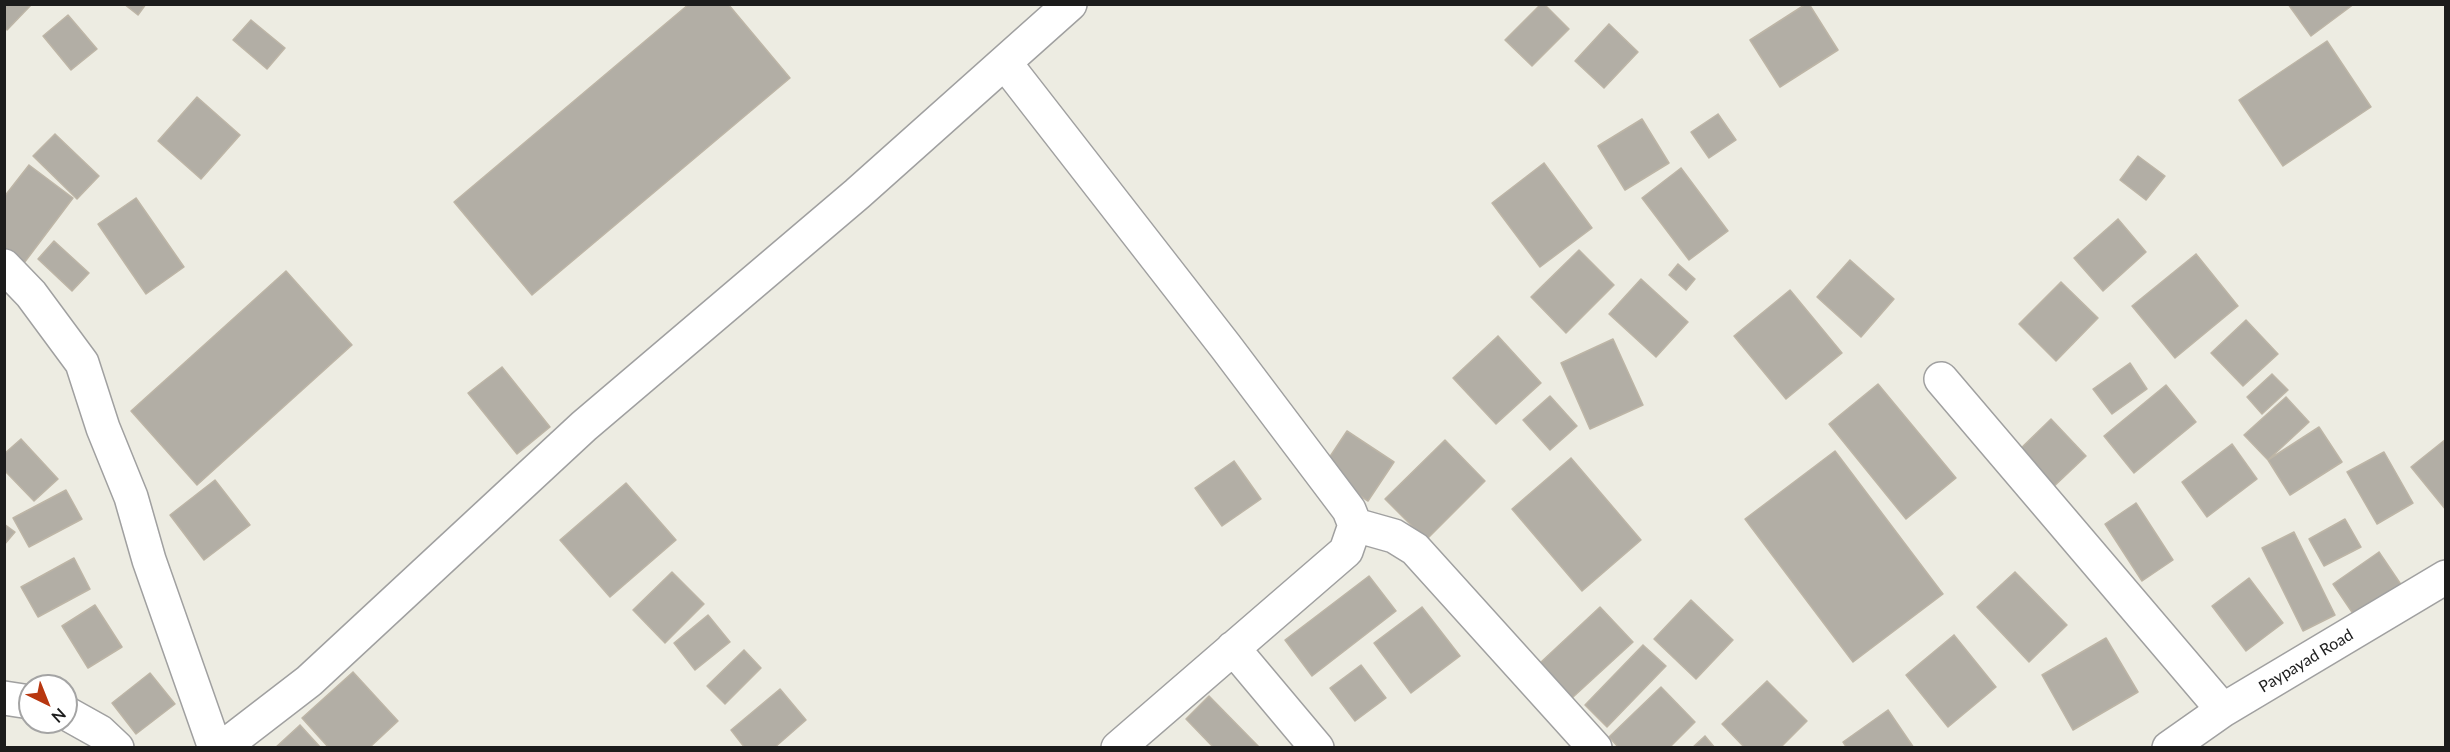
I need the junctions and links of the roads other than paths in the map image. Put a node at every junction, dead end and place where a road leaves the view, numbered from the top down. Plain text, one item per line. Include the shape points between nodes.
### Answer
1 (1070, 4) edge
2 (1005, 63) junction
3 (4, 266) edge
4 (1941, 379) dead end
5 (1355, 525) junction
6 (2445, 577) edge
7 (1233, 648) junction
8 (2223, 711) junction
9 (78, 720) edge
10 (117, 747) edge
11 (215, 747) edge
12 (222, 747) edge
13 (1118, 747) edge
14 (1317, 747) edge
15 (1594, 747) edge
16 (2169, 747) edge

1 - 2 street
2 - 5 street via 1226,347 1349,510
2 - 12 street via 585,426 309,681
3 - 11 street via 31,294 82,363
4 - 8 street
5 - 7 street via 1346,551
5 - 15 street via 1394,536 1415,549
6 - 8 street, Paypayad Road
7 - 13 street
7 - 14 street
8 - 16 street, Paypayad Road
9 - 10 street

